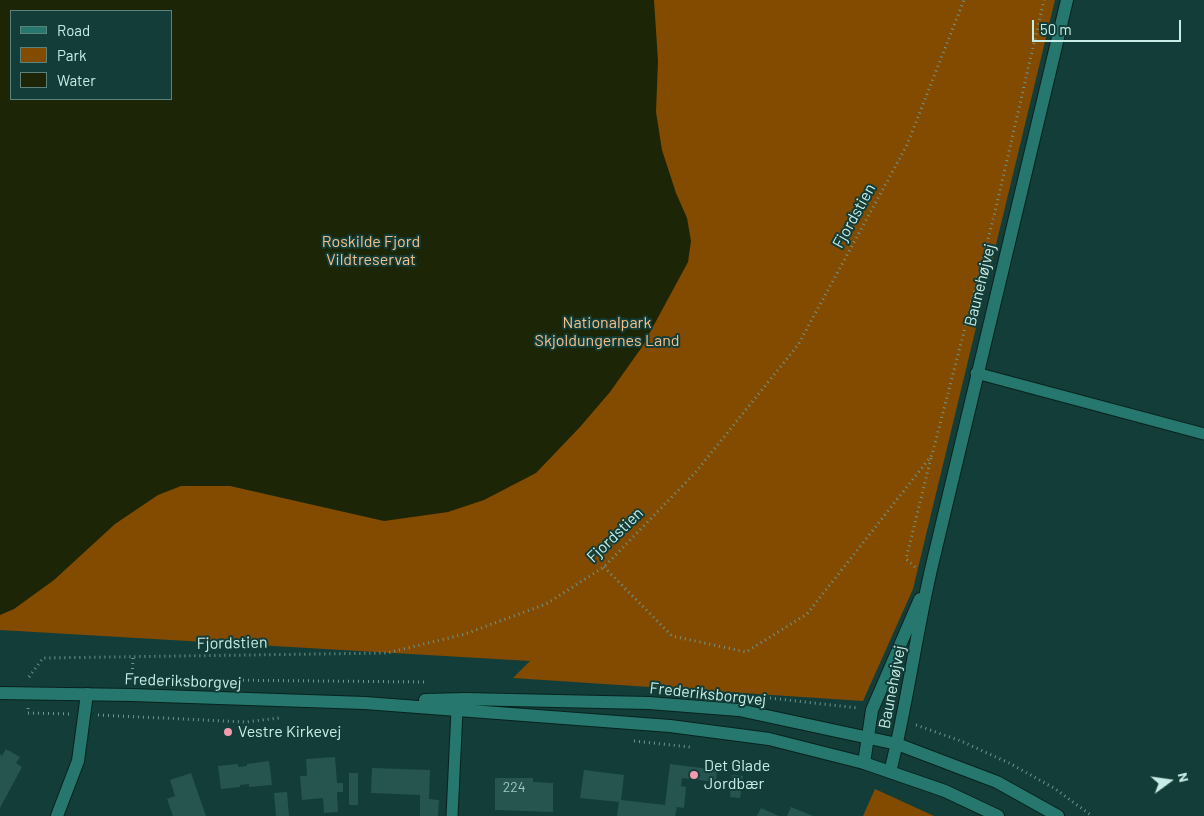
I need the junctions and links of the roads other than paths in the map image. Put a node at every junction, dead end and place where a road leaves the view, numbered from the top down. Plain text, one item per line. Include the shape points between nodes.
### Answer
1 (1066, 0) edge
2 (976, 373) junction
3 (1204, 434) edge
4 (929, 578) junction
5 (0, 693) edge
6 (87, 694) junction
7 (365, 703) junction
8 (457, 710) junction
9 (868, 737) junction
10 (897, 744) junction
11 (864, 763) junction
12 (890, 772) junction
13 (57, 816) edge
14 (452, 816) edge
15 (998, 816) edge
16 (1058, 816) edge

1 - 2 street, Baunehøjvej
2 - 3 lane
2 - 4 street, Baunehøjvej
4 - 9 street, Baunehøjvej via 872,710
4 - 10 street, Baunehøjvej
5 - 6 street, Frederiksborgvej
6 - 7 street, Frederiksborgvej
6 - 13 street via 78,761
7 - 8 street, Frederiksborgvej
7 - 9 street, Frederiksborgvej via 465,699 648,703 740,710
8 - 11 street, Frederiksborgvej via 670,726 769,739
8 - 14 lane
9 - 10 street, Frederiksborgvej
9 - 11 street, Baunehøjvej
10 - 12 street, Baunehøjvej
10 - 16 street, Frederiksborgvej via 997,782
11 - 12 street, Frederiksborgvej
12 - 15 street, Frederiksborgvej via 946,792

